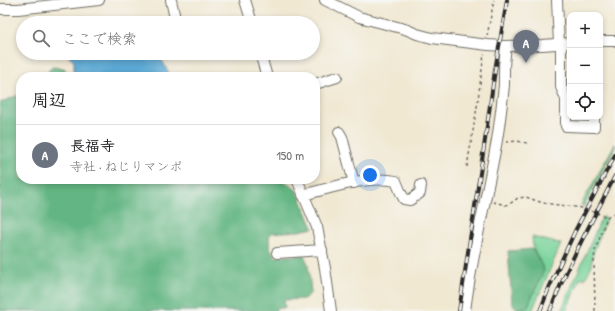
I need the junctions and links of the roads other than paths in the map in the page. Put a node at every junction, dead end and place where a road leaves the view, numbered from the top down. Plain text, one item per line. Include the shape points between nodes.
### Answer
1 (95, 0) edge
2 (171, 0) edge
3 (245, 0) edge
4 (325, 0) edge
5 (557, 0) edge
6 (0, 9) edge
7 (174, 16) edge
8 (250, 16) edge
9 (603, 41) edge
10 (615, 41) edge
11 (563, 43) edge
12 (505, 46) junction
13 (262, 60) edge
14 (266, 72) edge
15 (337, 78) dead end
16 (320, 83) edge
17 (567, 97) edge
18 (567, 112) edge
19 (594, 120) edge
20 (339, 132) dead end
21 (354, 183) junction
22 (299, 184) edge
23 (421, 185) dead end
24 (303, 195) junction
25 (322, 250) junction
26 (277, 253) dead end
27 (331, 311) edge
28 (465, 311) edge

1 - 6 street
2 - 7 street
3 - 8 street
4 - 12 street via 359,17 417,34
5 - 11 street
9 - 10 street
11 - 12 street
11 - 17 street via 561,87
12 - 28 street via 504,84 497,140
13 - 14 street
15 - 16 street
18 - 19 street via 566,126 594,127
20 - 21 street
21 - 23 street via 377,179 396,181 404,199 410,200 420,193
21 - 24 street
22 - 24 street
24 - 25 street via 317,227
25 - 26 street
25 - 27 street

